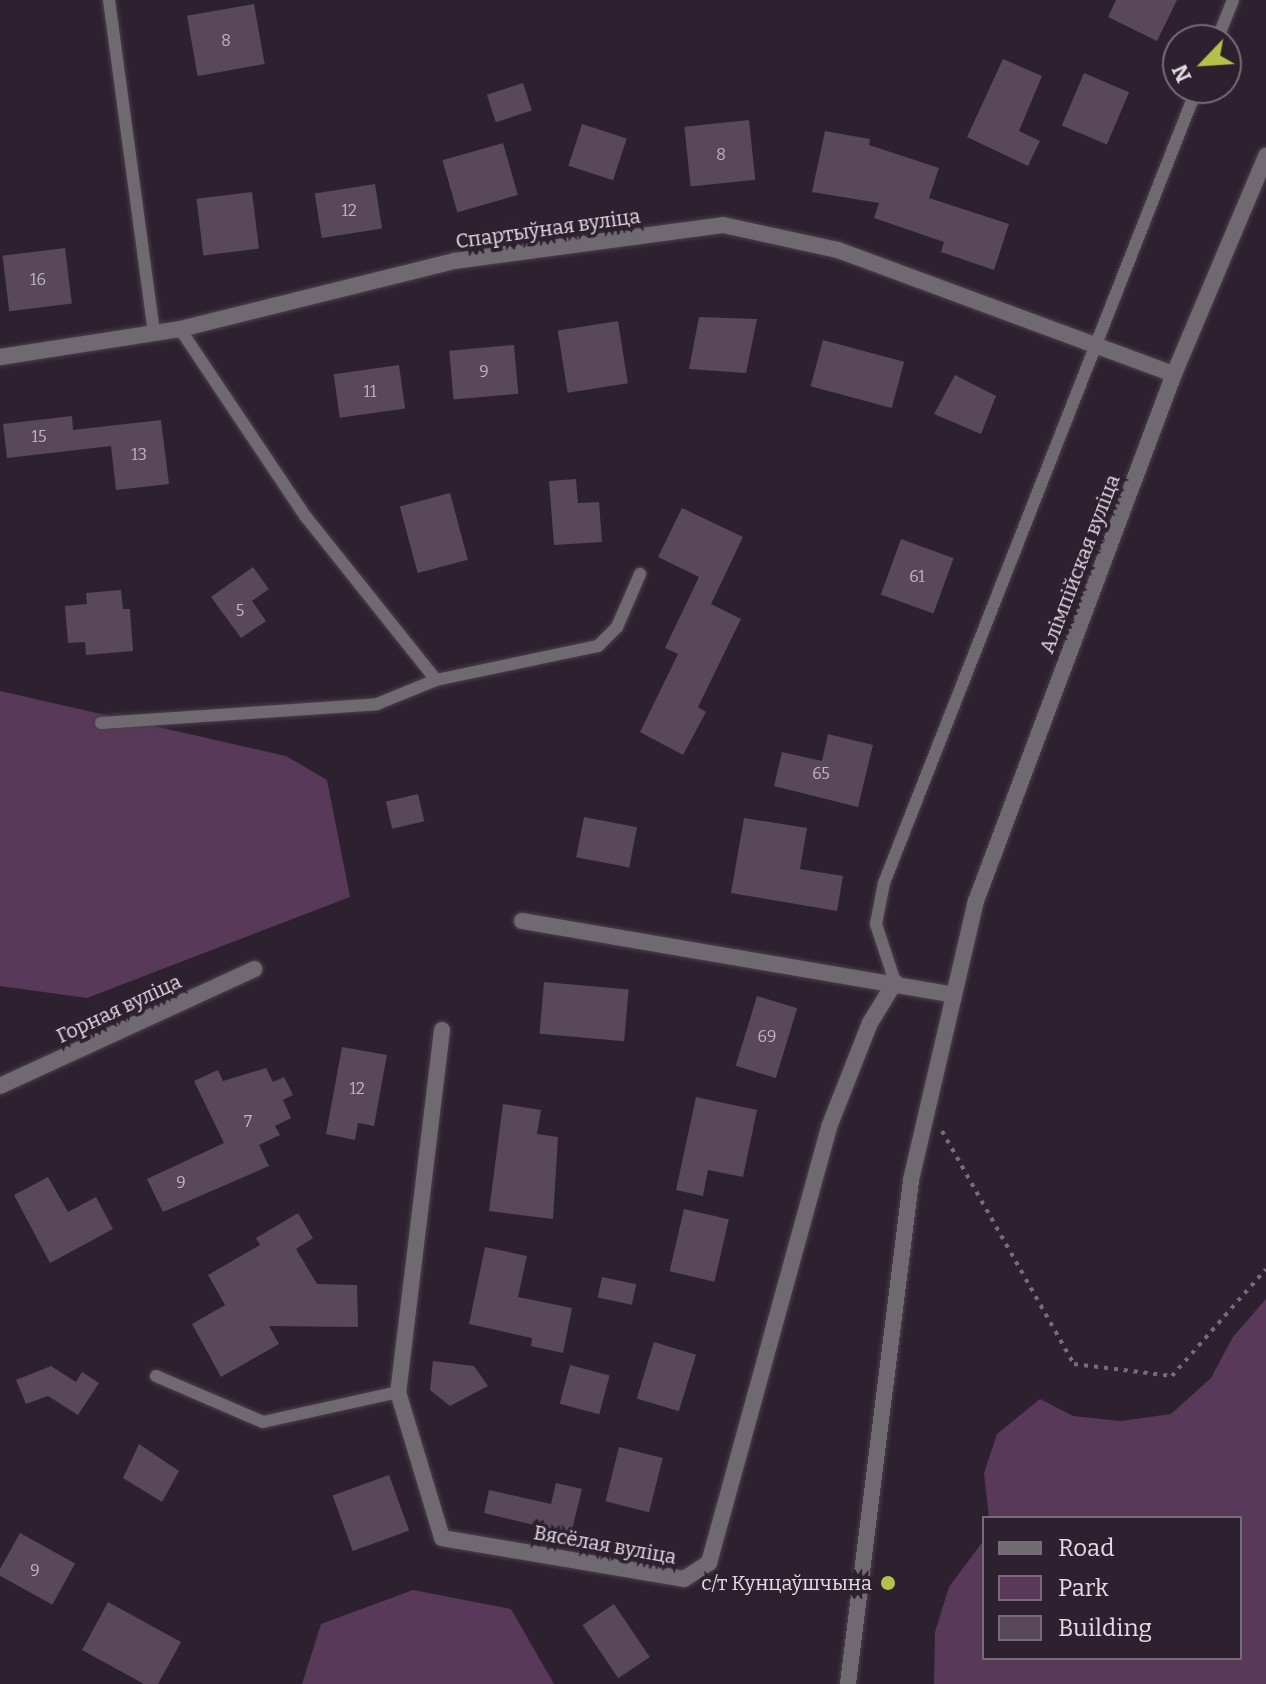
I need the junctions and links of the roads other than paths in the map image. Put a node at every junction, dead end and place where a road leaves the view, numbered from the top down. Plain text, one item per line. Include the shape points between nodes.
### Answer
1 (109, 0) edge
2 (1233, 0) edge
3 (1223, 24) edge
4 (1190, 104) edge
5 (1266, 156) edge
6 (180, 329) junction
7 (154, 333) junction
8 (1091, 345) junction
9 (0, 357) edge
10 (1174, 374) junction
11 (640, 574) dead end
12 (436, 680) junction
13 (101, 723) dead end
14 (522, 921) dead end
15 (254, 969) dead end
16 (895, 982) junction
17 (951, 994) junction
18 (442, 1030) dead end
19 (0, 1086) edge
20 (156, 1376) dead end
21 (398, 1392) junction
22 (848, 1684) edge

1 - 7 lane
2 - 3 lane
4 - 8 lane
5 - 10 street, Алімпійская вуліца
6 - 7 street, Спартыўная вуліца
6 - 8 street, Спартыўная вуліца via 454,261 723,225 838,250
6 - 12 lane via 306,517
7 - 9 street, Спартыўная вуліца
8 - 10 street, Спартыўная вуліца
8 - 16 lane via 877,905 880,943
10 - 17 street, Алімпійская вуліца via 1019,779
11 - 12 lane via 617,627 598,646 571,656
12 - 13 lane via 377,704
14 - 16 street
15 - 19 street, Горная вуліца
16 - 17 street
16 - 21 street, Вясёлая вуліца via 860,1045 829,1127 709,1563 684,1579 442,1538
17 - 22 street, Алімпійская вуліца via 926,1101 897,1272
18 - 21 street, Вясёлая вуліца
20 - 21 lane via 263,1422

